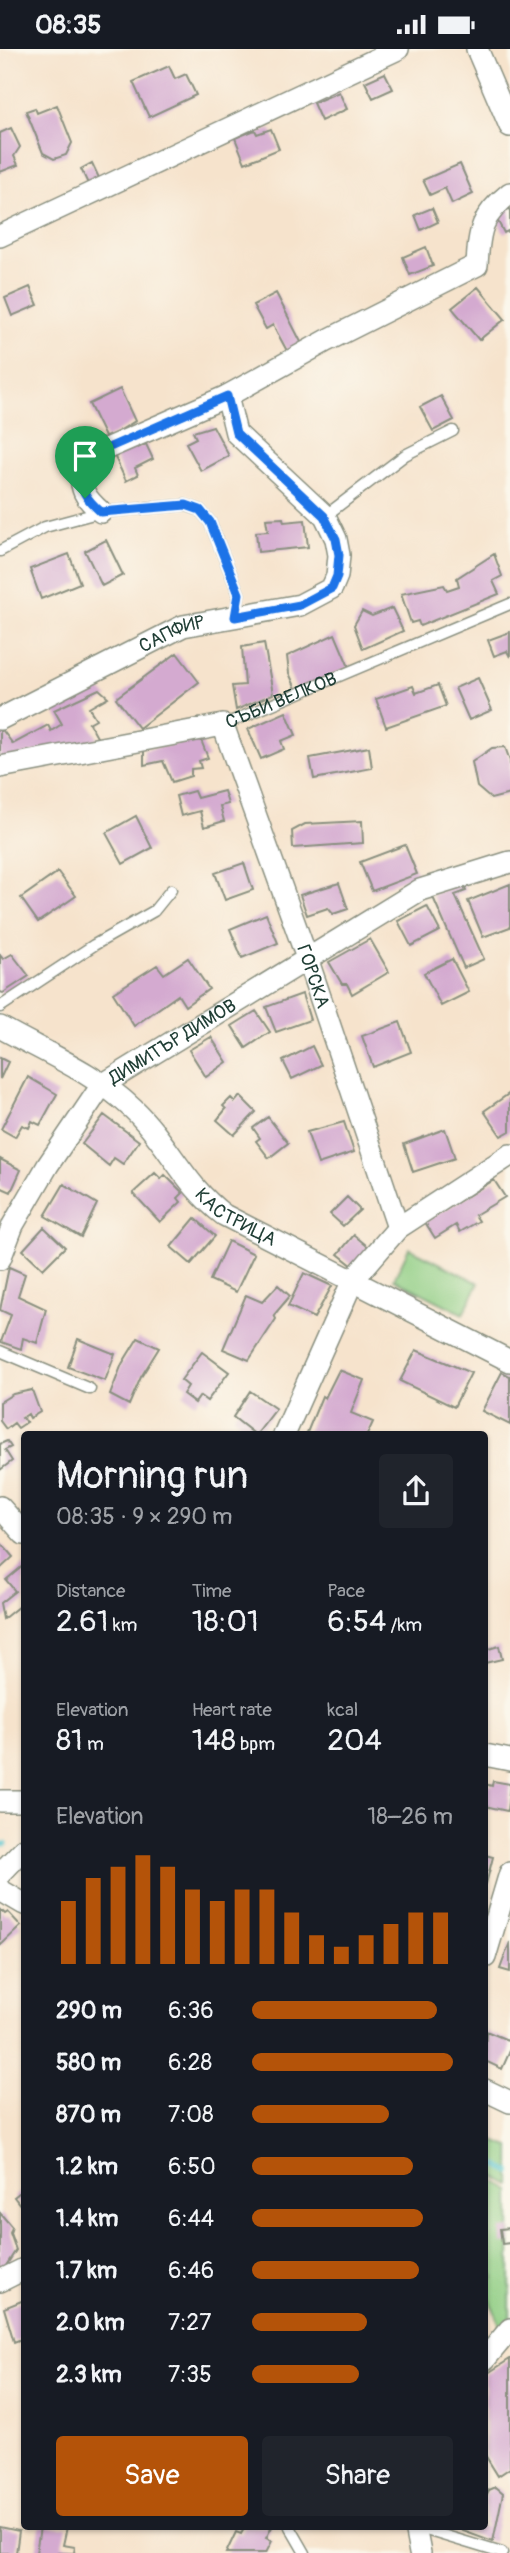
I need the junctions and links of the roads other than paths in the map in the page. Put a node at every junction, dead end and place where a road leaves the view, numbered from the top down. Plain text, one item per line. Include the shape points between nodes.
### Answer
1 (398, 49) edge
2 (477, 49) edge
3 (510, 126) edge
4 (510, 193) edge
5 (0, 236) edge
6 (227, 396) junction
7 (453, 431) dead end
8 (101, 512) junction
9 (324, 516) junction
10 (0, 551) edge
11 (510, 604) edge
12 (235, 617) junction
13 (0, 719) edge
14 (223, 725) junction
15 (0, 767) edge
16 (510, 862) edge
17 (171, 890) dead end
18 (307, 958) junction
19 (0, 1007) edge
20 (0, 1027) edge
21 (102, 1085) junction
22 (510, 1155) edge
23 (398, 1228) junction
24 (0, 1259) edge
25 (353, 1280) junction
26 (0, 1351) edge
27 (510, 1361) edge
28 (89, 1389) dead end
29 (286, 1431) edge
30 (0, 1507) edge
31 (21, 1531) edge
32 (488, 1756) edge
33 (510, 1760) edge
34 (0, 1801) edge
35 (21, 1801) edge
36 (20, 1853) edge
37 (510, 1873) edge
38 (0, 1874) edge
39 (0, 1890) edge
40 (21, 1902) edge
41 (488, 1947) edge
42 (488, 2091) edge
43 (510, 2102) edge
44 (21, 2270) edge
45 (0, 2281) edge
46 (510, 2329) edge
47 (488, 2355) edge
48 (292, 2530) edge
49 (416, 2530) edge
50 (426, 2530) edge
51 (305, 2553) edge
52 (420, 2553) edge
53 (502, 2553) edge

1 - 5 street
2 - 3 street
4 - 6 street via 492,207 479,230 477,265
6 - 8 street via 101,451 81,468 85,498
6 - 9 street, САПФИР via 236,433
7 - 9 lane via 405,455
8 - 10 lane via 46,527
8 - 12 lane via 186,505 200,510 210,522 239,594
9 - 12 street, САПФИР via 339,555 332,588 300,605
11 - 14 lane, СЪБИ ВЕЛКОВ
12 - 13 street, САПФИР via 183,626
14 - 15 street, СЪБИ ВЕЛКОВ
14 - 18 street, ГОРСКА
16 - 18 street, ДИМИТЪР ДИМОВ via 420,890
17 - 19 lane via 154,911
18 - 21 street, ДИМИТЪР ДИМОВ
18 - 23 street, ГОРСКА
20 - 21 street, КАСТРИЦА
21 - 24 street, ДИМИТЪР ДИМОВ via 13,1225
21 - 25 street, КАСТРИЦА via 134,1109 200,1197 224,1215
22 - 23 street
23 - 25 street
25 - 27 street, КАСТРИЦА
25 - 29 street
26 - 28 lane
30 - 31 street
32 - 33 street
34 - 35 street
36 - 38 street
37 - 41 street
39 - 40 street
42 - 43 street
44 - 45 street
46 - 47 street
48 - 51 lane
49 - 52 street
50 - 53 lane

